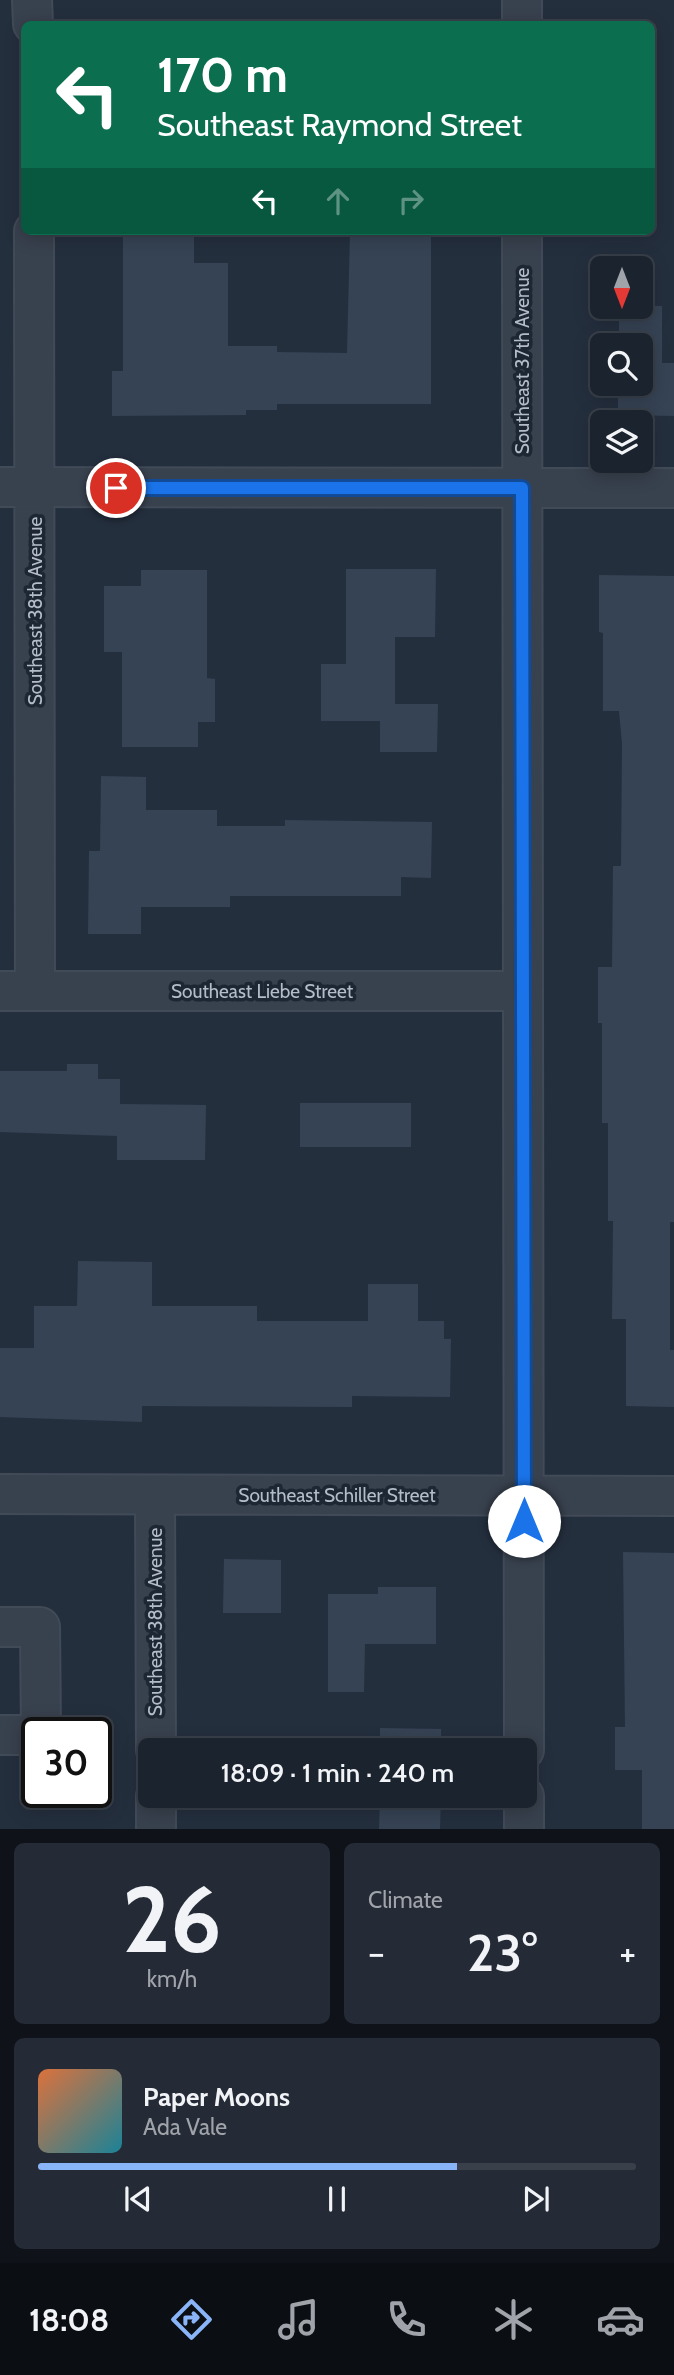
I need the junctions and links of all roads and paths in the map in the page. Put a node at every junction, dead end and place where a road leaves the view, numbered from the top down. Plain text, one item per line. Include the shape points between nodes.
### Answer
1 (33, 0) edge
2 (522, 0) edge
3 (33, 21) edge
4 (522, 21) edge
5 (34, 235) edge
6 (522, 235) edge
7 (17, 487) edge
8 (522, 488) junction
9 (674, 488) edge
10 (17, 991) edge
11 (523, 991) junction
12 (0, 1494) edge
13 (155, 1495) junction
14 (524, 1496) junction
15 (674, 1496) edge
16 (0, 1628) edge
17 (39, 1717) edge
18 (21, 1734) edge
19 (0, 1735) edge
20 (156, 1738) edge
21 (524, 1738) edge
22 (156, 1808) edge
23 (524, 1808) edge
24 (156, 1829) edge
25 (524, 1829) edge

1 - 3 street
2 - 4 street
5 - 7 street, Southeast 38th Avenue
6 - 8 street, Southeast 37th Avenue
7 - 8 street
7 - 10 street, Southeast 38th Avenue
8 - 9 street
8 - 11 street, Southeast 37th Avenue
10 - 11 street, Southeast Liebe Street
11 - 14 street, Southeast 37th Avenue
12 - 13 street, Southeast Schiller Street
13 - 14 street, Southeast Schiller Street
13 - 20 street, Southeast 38th Avenue
14 - 15 street, Southeast Schiller Street
14 - 21 street, Southeast 37th Avenue
16 - 17 street via 40,1627
18 - 19 street
22 - 24 street
23 - 25 street

